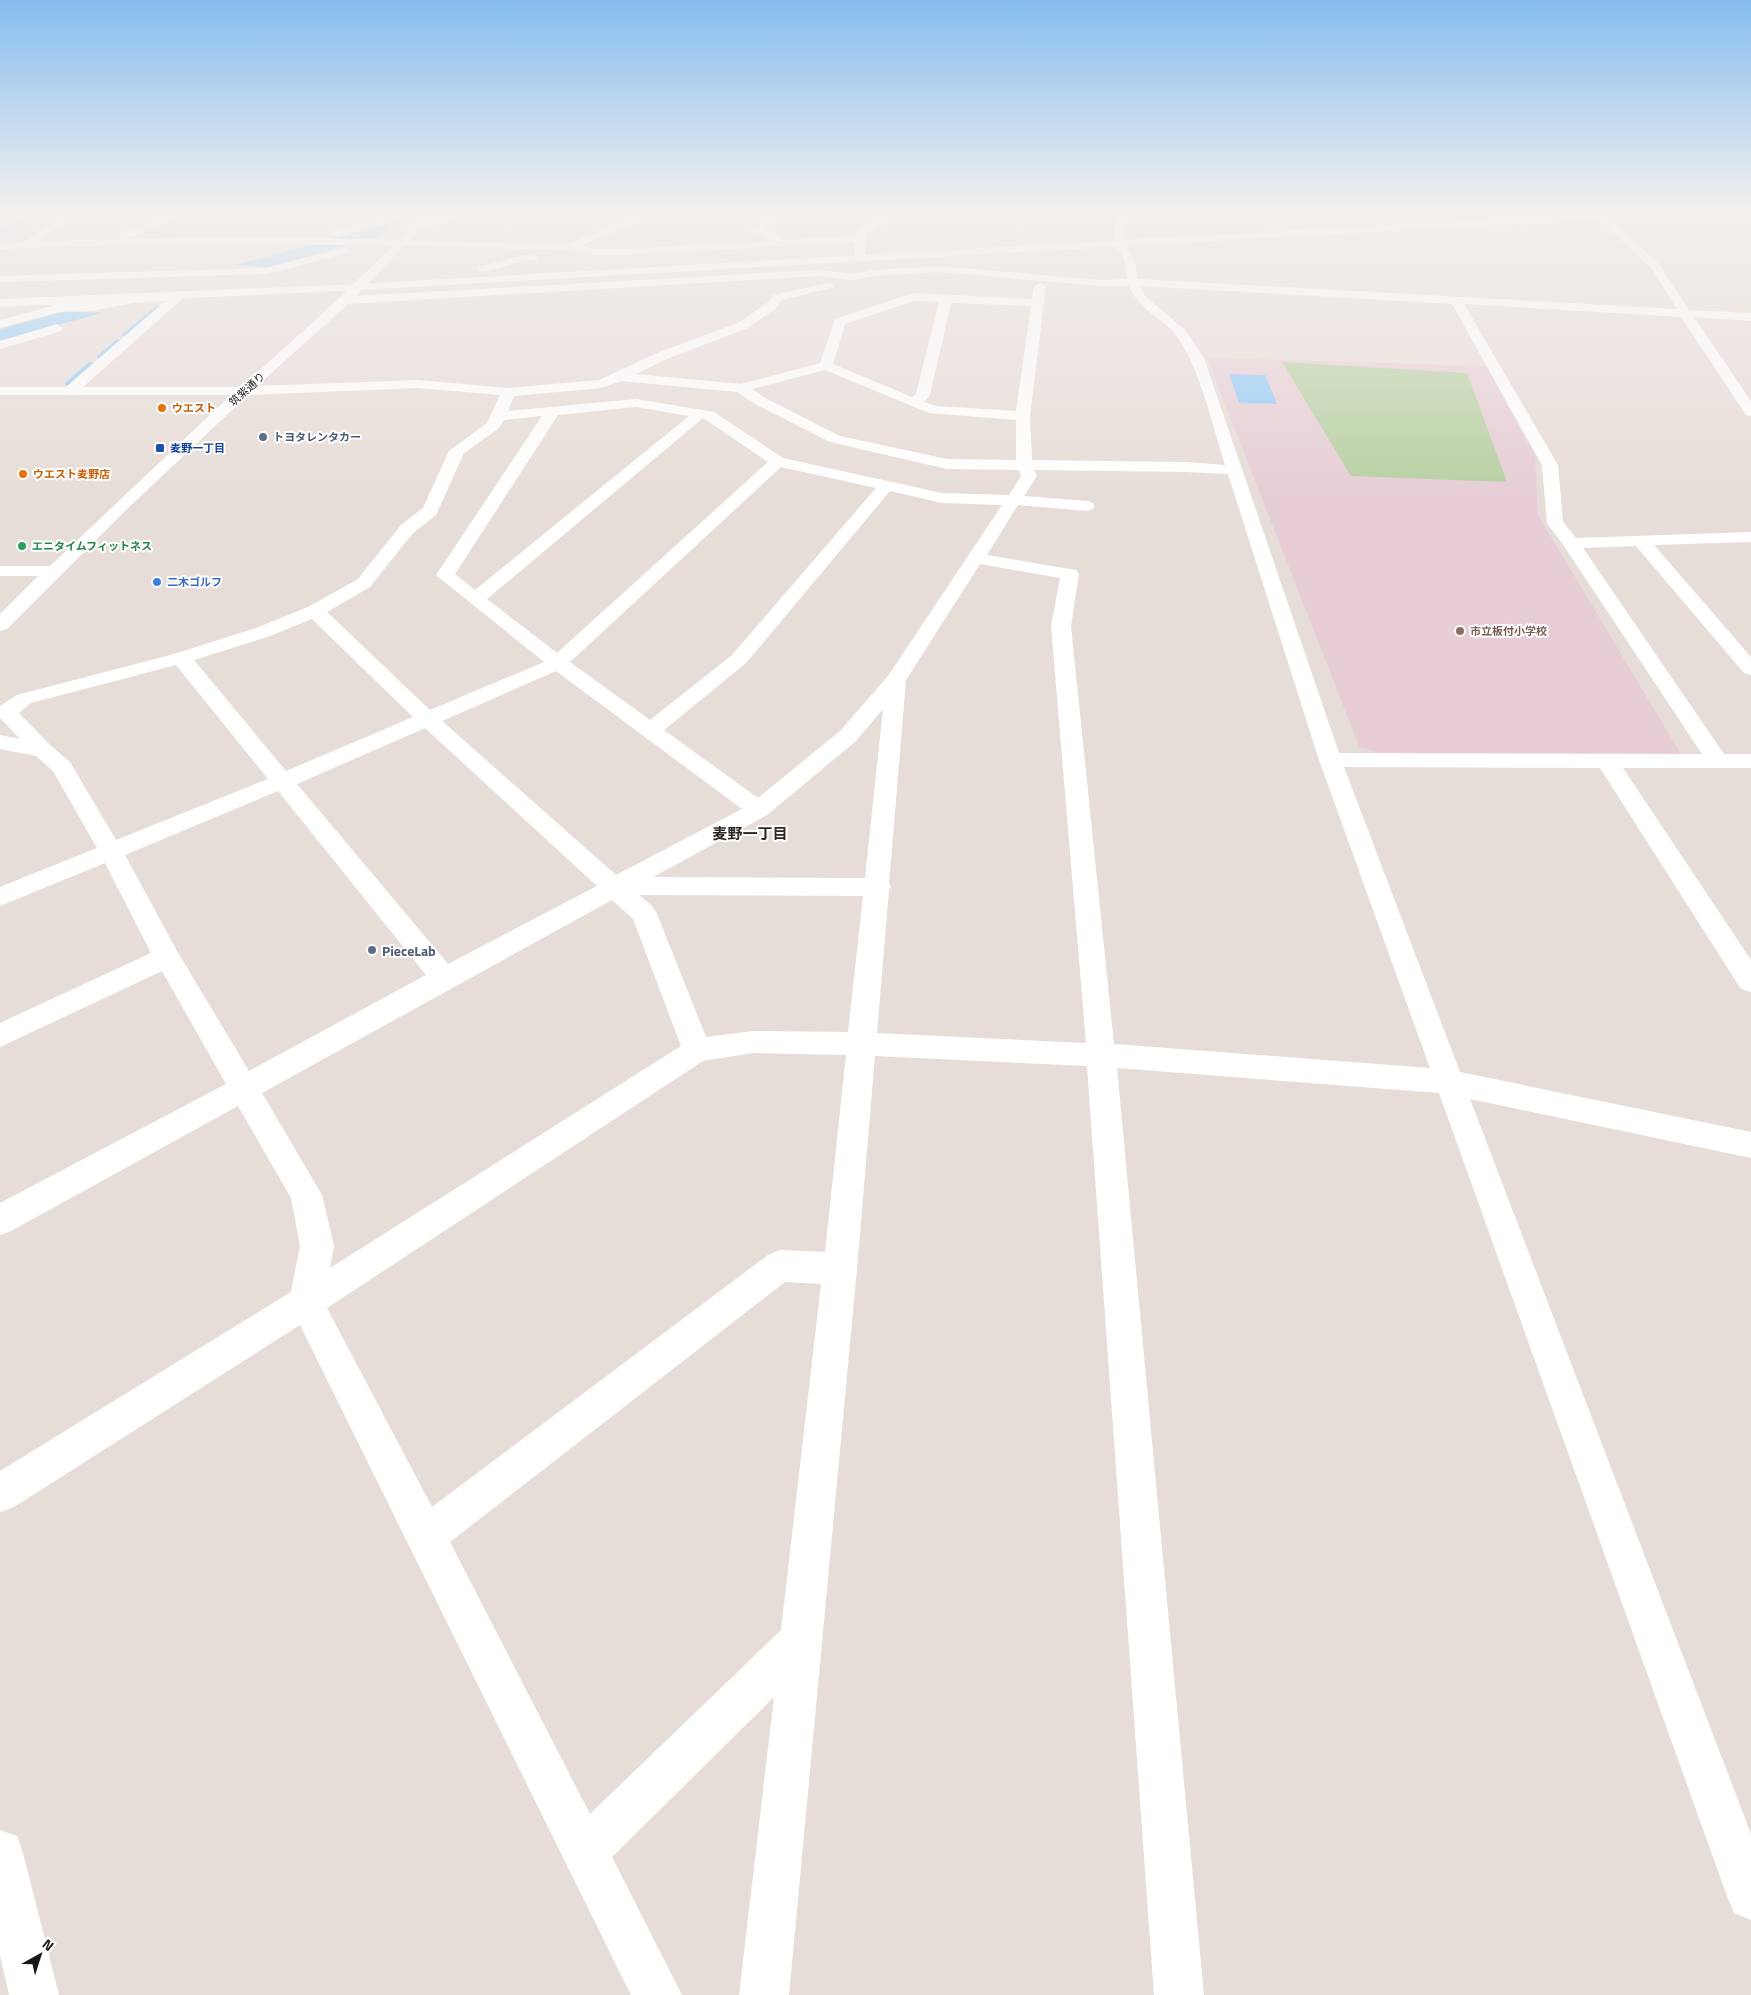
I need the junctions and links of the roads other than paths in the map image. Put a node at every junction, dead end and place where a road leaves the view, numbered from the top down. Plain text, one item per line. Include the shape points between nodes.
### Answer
1 (97, 306) edge
2 (123, 306) edge
3 (169, 306) edge
4 (340, 306) edge
5 (771, 306) edge
6 (886, 306) edge
7 (944, 306) edge
8 (1038, 306) edge
9 (1149, 306) edge
10 (1459, 306) edge
11 (1553, 306) edge
12 (1681, 306) edge
13 (47, 312) junction
14 (1685, 313) junction
15 (0, 314) edge
16 (1751, 318) edge
17 (85, 320) dead end
18 (0, 324) edge
19 (66, 326) dead end
20 (0, 345) edge
21 (826, 366) junction
22 (620, 377) junction
23 (741, 388) junction
24 (0, 391) edge
25 (70, 391) junction
26 (244, 391) junction
27 (508, 392) junction
28 (914, 403) junction
29 (553, 411) junction
30 (1751, 412) edge
31 (700, 414) junction
32 (499, 416) junction
33 (1023, 416) junction
34 (778, 462) junction
35 (1025, 466) junction
36 (1234, 470) junction
37 (886, 486) junction
38 (1012, 500) junction
39 (1087, 506) dead end
40 (1751, 537) edge
41 (1641, 541) junction
42 (1571, 543) junction
43 (975, 558) junction
44 (0, 571) edge
45 (53, 571) junction
46 (475, 599) junction
47 (315, 612) junction
48 (0, 625) edge
49 (181, 658) junction
50 (558, 663) junction
51 (1751, 669) edge
52 (896, 680) junction
53 (427, 719) junction
54 (650, 730) junction
55 (0, 742) edge
56 (44, 751) junction
57 (1330, 760) junction
58 (1717, 760) junction
59 (1607, 761) junction
60 (1751, 761) edge
61 (283, 781) junction
62 (759, 810) junction
63 (111, 852) junction
64 (615, 886) junction
65 (878, 887) junction
66 (0, 897) edge
67 (167, 957) junction
68 (444, 978) junction
69 (1751, 982) edge
70 (0, 1036) edge
71 (862, 1044) junction
72 (697, 1050) junction
73 (1101, 1055) junction
74 (1450, 1082) junction
75 (244, 1088) junction
76 (1751, 1144) edge
77 (0, 1220) edge
78 (840, 1269) junction
79 (306, 1302) junction
80 (0, 1493) edge
81 (426, 1536) junction
82 (801, 1640) junction
83 (585, 1851) junction
84 (0, 1852) edge
85 (1751, 1896) edge
86 (34, 1995) edge
87 (657, 1995) edge
88 (764, 1995) edge
89 (1179, 1995) edge

1 - 13 main road via 59,308
2 - 17 main road via 114,312
3 - 25 main road
4 - 26 main road, 筑紫通り
5 - 22 main road via 744,325 662,356
6 - 21 main road via 839,322
7 - 28 main road via 923,395
8 - 33 main road
9 - 36 main road via 1182,334 1197,358
10 - 42 main road via 1550,465 1555,523
11 - 14 main road
12 - 14 main road
13 - 15 main road
13 - 18 main road
14 - 16 main road
14 - 30 main road
19 - 20 main road
21 - 23 main road
21 - 28 main road
22 - 23 main road
22 - 27 main road via 601,384
23 - 35 main road via 834,439 947,464
24 - 25 main road
25 - 26 main road
26 - 27 main road via 418,384
26 - 45 main road, 筑紫通り
27 - 32 main road
28 - 33 main road via 934,410
29 - 31 main road via 636,403
29 - 32 main road
29 - 46 main road via 445,575
31 - 34 main road via 709,415
31 - 46 main road
32 - 47 main road via 493,426 457,451 430,511 407,529 364,583
33 - 35 main road
34 - 37 main road
34 - 50 main road
35 - 36 main road
35 - 38 main road via 1028,476
36 - 57 main road
37 - 38 main road via 942,498
37 - 54 main road via 739,659
38 - 39 main road
38 - 43 main road
40 - 41 main road
41 - 42 main road
41 - 51 main road
42 - 58 main road
43 - 52 main road
43 - 73 main road via 1070,574 1062,626
44 - 45 main road
45 - 48 main road, 筑紫通り
46 - 50 main road
47 - 49 main road
47 - 53 main road
49 - 56 main road via 24,700 6,712
49 - 61 main road
50 - 53 main road
50 - 54 main road
52 - 62 main road via 848,736
52 - 65 main road
53 - 61 main road
53 - 64 main road
54 - 62 main road
55 - 56 main road
56 - 63 main road via 62,767
57 - 59 main road
57 - 74 main road
58 - 59 main road
58 - 60 main road
59 - 69 main road
61 - 63 main road
61 - 68 main road
62 - 64 main road
63 - 66 main road
63 - 67 main road
64 - 65 main road
64 - 68 main road
64 - 72 main road via 644,914
65 - 71 main road
67 - 70 main road
67 - 75 main road
68 - 75 main road
71 - 72 main road via 752,1042
71 - 73 main road
71 - 78 main road
72 - 79 main road
73 - 74 main road
73 - 89 main road
74 - 76 main road
74 - 85 main road
75 - 77 main road
75 - 79 main road via 306,1194 317,1246
78 - 81 main road via 780,1266
78 - 82 main road
79 - 80 main road
79 - 81 main road
81 - 83 main road
82 - 83 main road
82 - 88 main road
83 - 87 main road
84 - 86 main road

